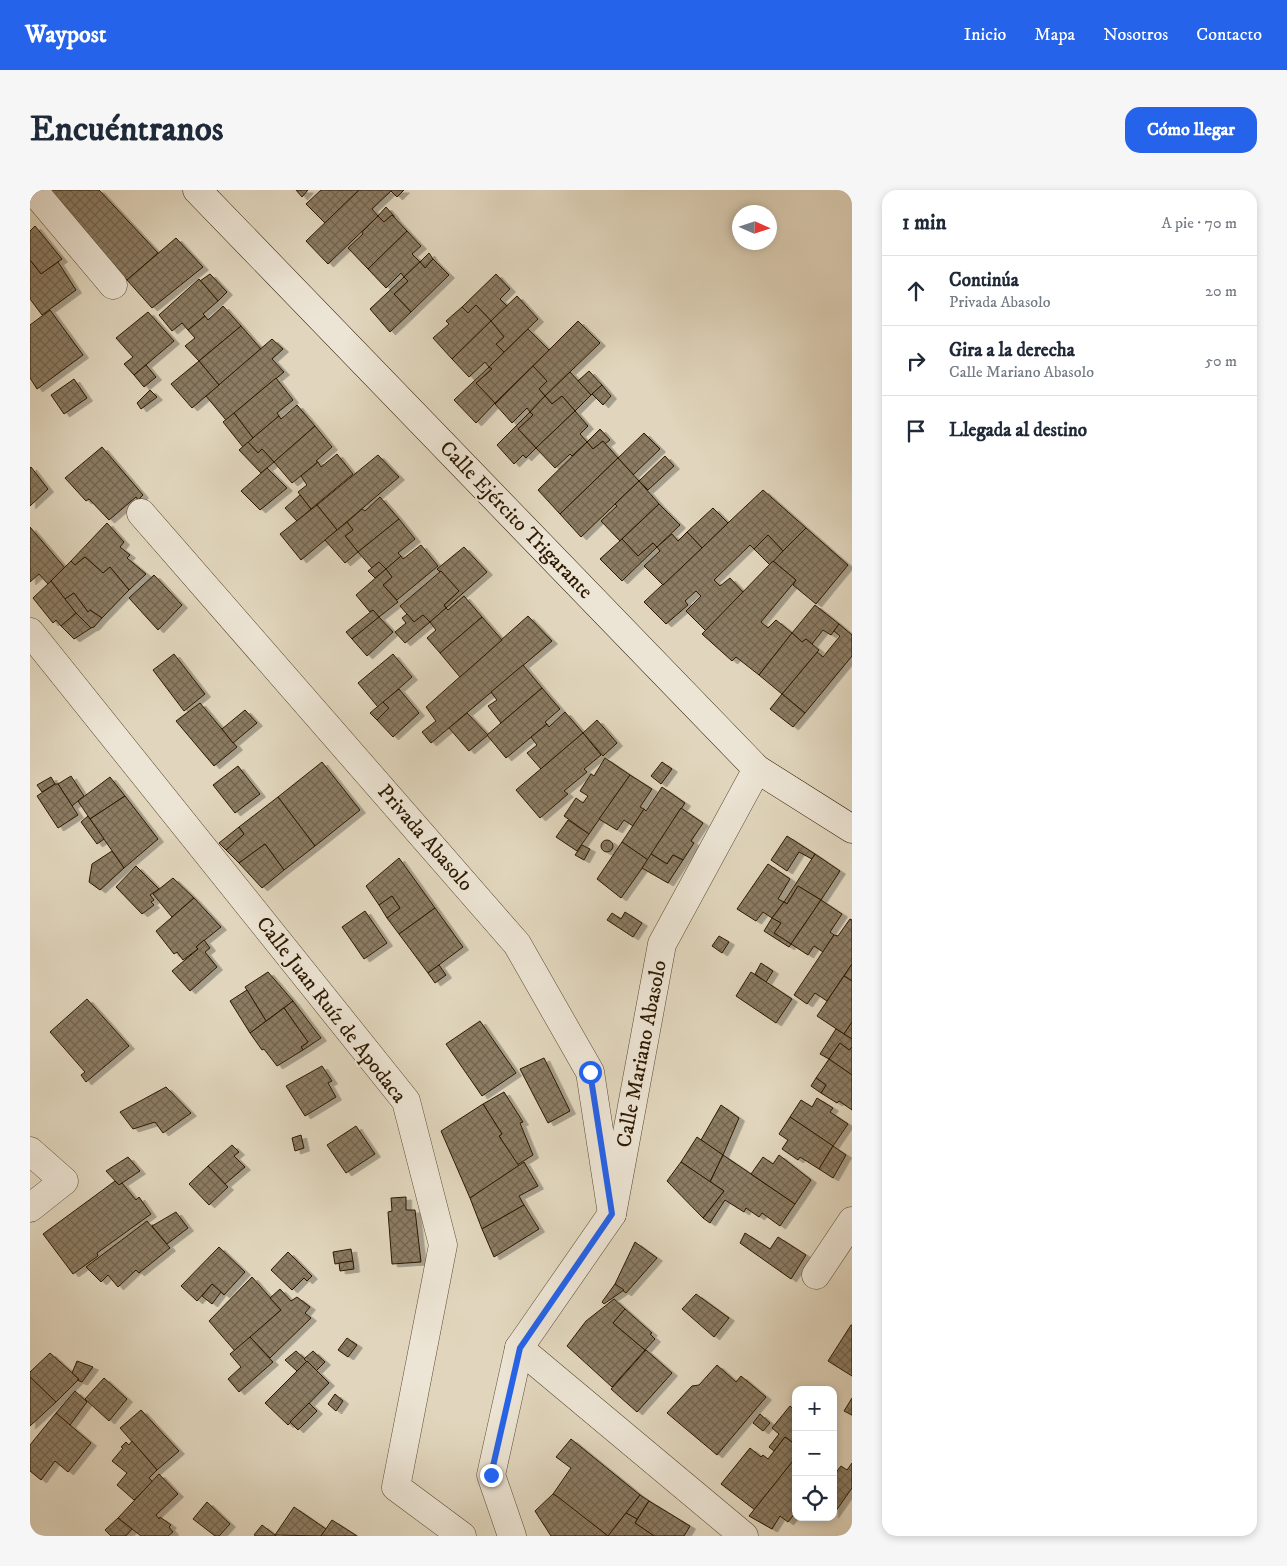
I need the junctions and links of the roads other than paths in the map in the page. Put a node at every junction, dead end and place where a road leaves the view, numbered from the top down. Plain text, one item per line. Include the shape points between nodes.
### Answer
1 (33, 190) edge
2 (197, 190) edge
3 (113, 285) dead end
4 (141, 514) dead end
5 (30, 632) edge
6 (757, 769) junction
7 (852, 829) edge
8 (30, 1150) edge
9 (30, 1208) edge
10 (612, 1214) junction
11 (852, 1221) edge
12 (816, 1275) dead end
13 (520, 1348) junction
14 (462, 1536) edge
15 (512, 1536) edge
16 (744, 1536) edge

1 - 3 street
2 - 6 street, Calle Ejército Trigarante
4 - 10 street, Privada Abasolo via 517,944 590,1072
5 - 14 street, Calle Juan Ruíz de Apodaca via 406,1101 443,1245 396,1487
6 - 7 street, Calle Ejército Trigarante
6 - 10 street, Calle Mariano Abasolo via 662,944
8 - 9 street via 64,1181
10 - 13 street, Calle Mariano Abasolo
11 - 12 street
13 - 15 street, Calle Mariano Abasolo via 491,1475
13 - 16 street

